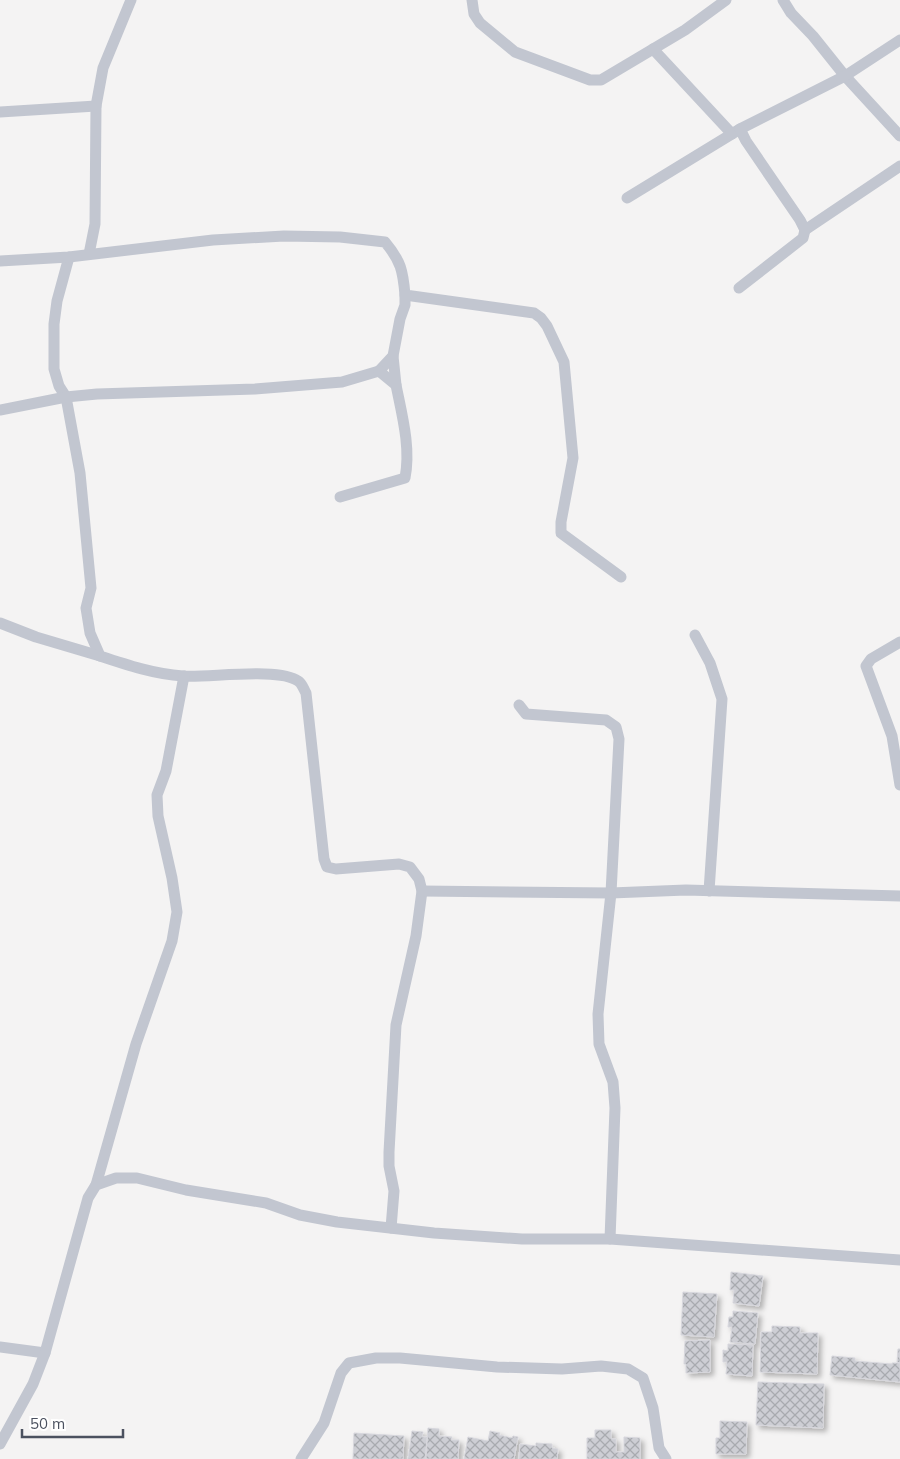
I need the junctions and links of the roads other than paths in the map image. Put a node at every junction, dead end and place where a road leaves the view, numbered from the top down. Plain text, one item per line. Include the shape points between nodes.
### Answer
1 (131, 0) edge
2 (472, 0) edge
3 (726, 0) edge
4 (782, 0) edge
5 (900, 40) edge
6 (653, 49) junction
7 (845, 76) junction
8 (96, 106) junction
9 (0, 112) edge
10 (736, 132) junction
11 (900, 136) edge
12 (900, 166) edge
13 (628, 198) dead end
14 (804, 230) junction
15 (89, 254) junction
16 (69, 257) junction
17 (0, 262) edge
18 (739, 288) dead end
19 (405, 295) junction
20 (393, 356) junction
21 (378, 371) junction
22 (396, 385) junction
23 (66, 397) junction
24 (0, 410) edge
25 (340, 497) dead end
26 (621, 578) dead end
27 (0, 623) edge
28 (695, 635) dead end
29 (900, 642) edge
30 (100, 656) junction
31 (184, 676) junction
32 (520, 705) dead end
33 (900, 785) edge
34 (422, 891) junction
35 (709, 891) junction
36 (611, 892) junction
37 (900, 896) edge
38 (96, 1185) junction
39 (391, 1228) junction
40 (610, 1239) junction
41 (900, 1260) edge
42 (0, 1347) edge
43 (45, 1353) junction
44 (0, 1444) edge
45 (301, 1459) edge
46 (666, 1459) edge

1 - 8 street via 103,68
2 - 6 street via 474,14 480,23 515,52 590,80 601,80
3 - 6 street
4 - 7 street
5 - 7 street
6 - 10 street
7 - 10 street
7 - 11 street
8 - 9 street
8 - 15 street via 95,224
10 - 13 street
10 - 14 street via 746,142
12 - 14 street
14 - 18 street via 802,238
15 - 16 street
15 - 19 street via 213,240 284,236 385,242 396,255
16 - 17 street
16 - 23 street via 54,324 54,369
19 - 20 street
19 - 26 street via 534,313 541,318 564,362 573,458 560,533
20 - 21 street
20 - 22 street
21 - 22 street
21 - 23 street via 342,382
22 - 25 street via 404,428 405,478
23 - 24 street
23 - 30 street via 80,474 91,588 86,608 90,633
27 - 30 street
28 - 35 street via 710,663 722,699
29 - 33 street via 866,666 892,736
30 - 31 street via 147,671
31 - 34 street via 286,675 299,681 306,694 326,867 399,864 410,867 419,879
31 - 38 street via 166,771 157,794 158,816 177,912 172,941 136,1044
32 - 36 street via 526,714 606,720 616,727 619,740
34 - 36 street
34 - 39 street via 416,936 396,1025 388,1152 394,1191
35 - 36 street
35 - 37 street
36 - 40 street via 598,1014 599,1044 613,1082
38 - 39 street via 116,1178 137,1178 266,1203 300,1215
38 - 43 street via 88,1198
39 - 40 street via 522,1239
40 - 41 street
42 - 43 street
43 - 44 street via 33,1384
45 - 46 street via 324,1423 341,1373 349,1363 400,1358 497,1367 562,1369 601,1366 628,1369 643,1378 653,1408 659,1448

